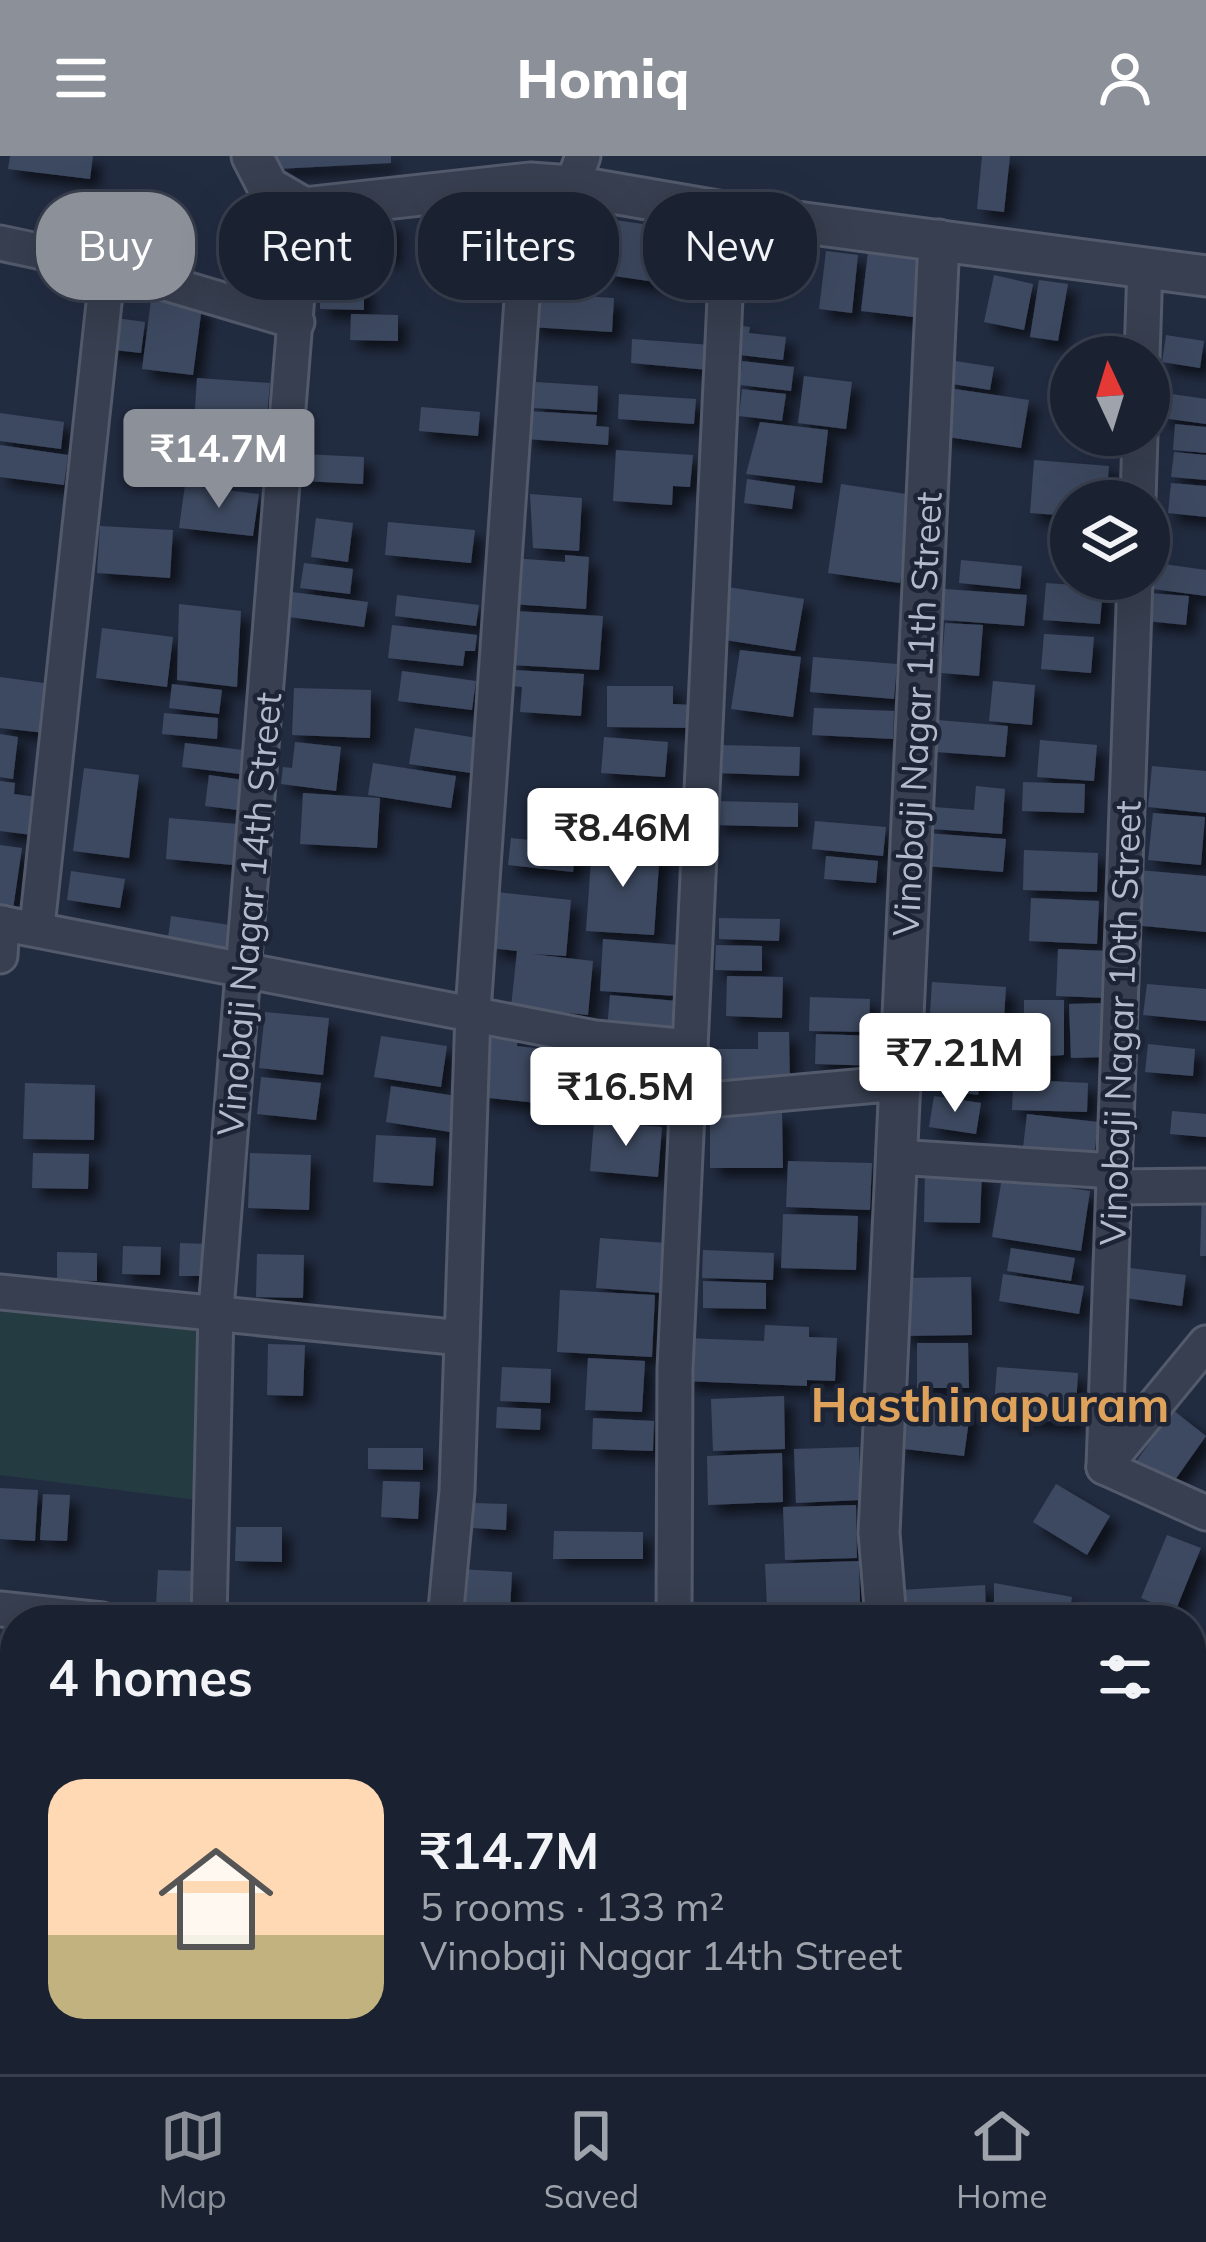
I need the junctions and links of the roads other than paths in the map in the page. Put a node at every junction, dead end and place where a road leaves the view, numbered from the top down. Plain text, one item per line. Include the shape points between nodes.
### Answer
1 (252, 156) edge
2 (578, 171) edge
3 (530, 183) junction
4 (277, 192) edge
5 (655, 192) edge
6 (394, 198) edge
7 (817, 224) edge
8 (939, 240) junction
9 (0, 243) edge
10 (36, 251) edge
11 (1145, 266) junction
12 (1206, 276) edge
13 (195, 292) edge
14 (104, 300) edge
15 (298, 300) edge
16 (725, 300) edge
17 (297, 322) junction
18 (1143, 336) edge
19 (1134, 600) edge
20 (37, 927) junction
21 (1, 934) edge
22 (244, 973) junction
23 (473, 1012) junction
24 (690, 1046) junction
25 (900, 1083) junction
26 (686, 1102) junction
27 (896, 1157) junction
28 (1115, 1179) junction
29 (1206, 1186) edge
30 (0, 1292) edge
31 (216, 1310) junction
32 (462, 1338) junction
33 (1206, 1343) edge
34 (1104, 1467) junction
35 (1206, 1513) edge
36 (209, 1605) edge
37 (447, 1605) edge
38 (674, 1605) edge
39 (885, 1605) edge

1 - 4 street
2 - 3 street
2 - 5 street
3 - 6 street
3 - 23 street
7 - 8 street
8 - 11 street
8 - 25 street, Vinobaji Nagar 11th Street
9 - 10 street
11 - 12 street
11 - 18 street
13 - 17 street
14 - 20 street
15 - 17 street, Vinobaji Nagar 14th Street
16 - 24 street
17 - 22 street, Vinobaji Nagar 14th Street
19 - 28 street, Vinobaji Nagar 10th Street
20 - 21 street
20 - 22 street
22 - 23 street
22 - 31 street, Vinobaji Nagar 14th Street
23 - 24 street via 595,1038
23 - 32 street
24 - 26 street
25 - 26 street
25 - 27 street, Vinobaji Nagar 11th Street
26 - 38 street
27 - 28 street
27 - 39 street, Vinobaji Nagar 11th Street via 879,1533
28 - 29 street
28 - 34 street, Vinobaji Nagar 10th Street
30 - 31 street
31 - 32 street
31 - 36 street, Vinobaji Nagar 14th Street
32 - 37 street
33 - 34 street
34 - 35 street

